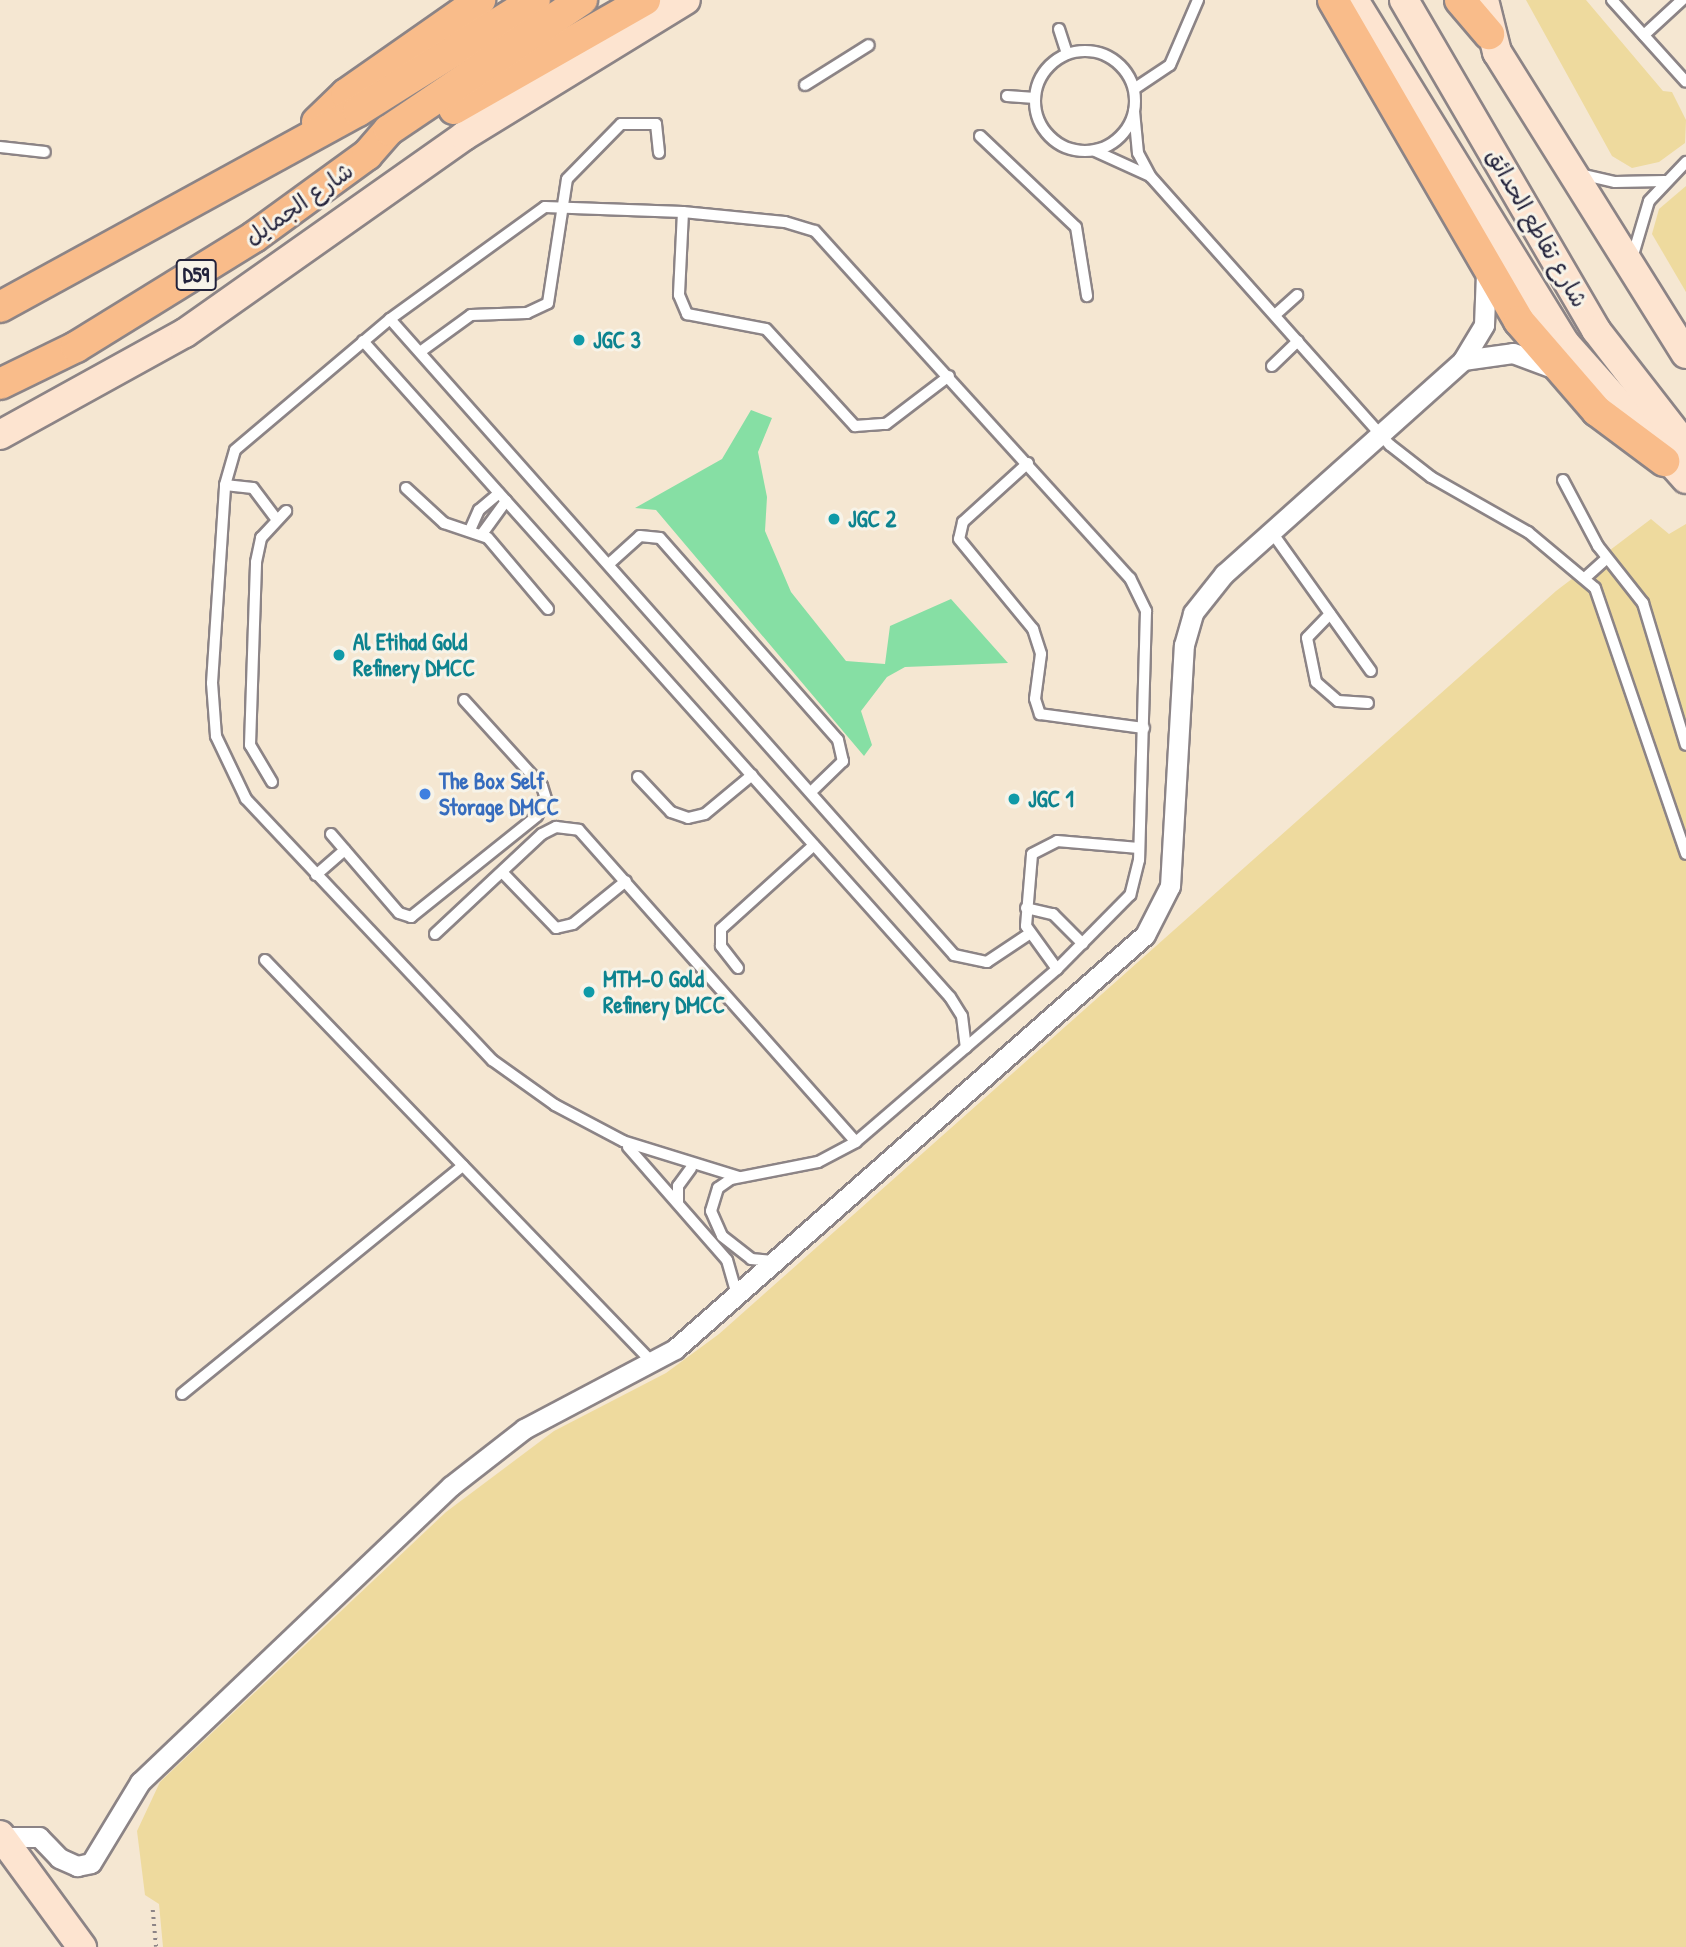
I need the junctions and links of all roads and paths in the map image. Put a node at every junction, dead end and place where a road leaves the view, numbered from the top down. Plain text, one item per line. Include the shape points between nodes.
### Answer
1 (480, 0) edge
2 (534, 0) edge
3 (582, 0) edge
4 (645, 0) edge
5 (686, 0) edge
6 (1198, 0) edge
7 (1333, 0) edge
8 (1354, 0) edge
9 (1404, 0) edge
10 (1460, 0) edge
11 (1484, 0) edge
12 (1612, 0) edge
13 (1682, 0) edge
14 (1059, 29) dead end
15 (1489, 34) junction
16 (1644, 35) junction
17 (869, 45) dead end
18 (1067, 54) junction
19 (1686, 82) edge
20 (805, 85) dead end
21 (1134, 89) junction
22 (1007, 96) dead end
23 (1035, 98) junction
24 (1134, 111) junction
25 (311, 132) junction
26 (979, 136) dead end
27 (0, 147) edge
28 (1093, 151) junction
29 (44, 152) dead end
30 (659, 153) dead end
31 (367, 156) junction
32 (1686, 162) edge
33 (1567, 169) junction
34 (1151, 177) junction
35 (1665, 181) junction
36 (563, 206) junction
37 (683, 212) junction
38 (1485, 265) junction
39 (1634, 277) junction
40 (1297, 295) dead end
41 (1087, 296) dead end
42 (4, 303) edge
43 (1275, 315) junction
44 (390, 318) junction
45 (363, 341) junction
46 (1298, 341) junction
47 (420, 352) junction
48 (1686, 354) edge
49 (1464, 360) junction
50 (1272, 366) dead end
51 (1559, 373) junction
52 (949, 376) junction
53 (5, 385) edge
54 (1379, 432) junction
55 (0, 435) edge
56 (1679, 462) edge
57 (1028, 463) junction
58 (1563, 480) dead end
59 (225, 485) junction
60 (406, 488) dead end
61 (503, 497) junction
62 (286, 511) dead end
63 (276, 519) junction
64 (470, 530) junction
65 (1270, 531) junction
66 (482, 534) junction
67 (1607, 558) junction
68 (610, 563) junction
69 (1586, 577) junction
70 (548, 609) dead end
71 (1330, 614) junction
72 (1371, 671) dead end
73 (464, 700) dead end
74 (1367, 703) dead end
75 (1144, 728) junction
76 (1686, 745) edge
77 (752, 775) junction
78 (638, 777) dead end
79 (272, 782) dead end
80 (814, 789) junction
81 (331, 834) dead end
82 (814, 845) junction
83 (1139, 848) junction
84 (345, 850) junction
85 (1686, 855) edge
86 (502, 872) junction
87 (316, 875) junction
88 (626, 881) junction
89 (1026, 908) junction
90 (435, 934) dead end
91 (1029, 934) junction
92 (1083, 944) junction
93 (265, 960) dead end
94 (738, 968) dead end
95 (1057, 970) junction
96 (965, 1048) junction
97 (623, 1141) junction
98 (856, 1142) junction
99 (463, 1166) junction
100 (691, 1168) junction
101 (739, 1177) junction
102 (678, 1202) junction
103 (718, 1239) junction
104 (776, 1261) junction
105 (737, 1297) junction
106 (653, 1364) junction
107 (182, 1394) dead end
108 (1, 1836) edge
109 (153, 1910) dead end
110 (82, 1947) edge
111 (156, 1947) edge

1 - 25 main road via 346,94
2 - 25 main road via 358,111
3 - 31 main road, شارع الجمايل / D59 via 389,130
4 - 31 main road via 402,142
5 - 55 main road via 464,136 174,340
6 - 21 lane via 1170,65
7 - 38 main road
8 - 56 main road via 1523,279 1588,374
9 - 56 main road, شارع تقاطع الحدائق via 1596,330
10 - 15 main road
11 - 15 main road
12 - 16 lane
13 - 16 lane
14 - 18 lane
15 - 33 main road
16 - 19 lane
17 - 20 lane
18 - 21 lane via 1102,54 1123,68
18 - 23 lane via 1042,76
21 - 24 lane
22 - 23 lane
23 - 28 lane via 1047,134 1068,149
24 - 28 lane via 1124,133
24 - 34 lane via 1138,153
25 - 42 main road
26 - 41 lane via 1076,228
27 - 29 lane
28 - 34 lane
30 - 36 lane via 656,124 626,122 573,169
31 - 53 main road, شارع الجمايل / D59 via 196,275
32 - 35 lane
33 - 35 lane via 1615,183
33 - 39 main road
34 - 43 lane
35 - 39 lane via 1638,225
36 - 37 lane
36 - 44 lane via 528,214
36 - 47 lane via 548,303 527,313 471,315
37 - 52 lane via 785,222 815,231
37 - 52 lane via 679,295 687,314 766,329 855,425 886,424
38 - 49 street via 1488,306
38 - 51 main road
39 - 48 main road
40 - 43 lane
43 - 46 lane
44 - 45 lane
44 - 47 lane
45 - 59 lane via 242,441
45 - 61 lane
46 - 50 lane
46 - 54 lane
47 - 68 lane
49 - 51 street via 1513,353
49 - 54 street
51 - 56 main road via 1618,428
52 - 57 lane
54 - 65 street
54 - 69 lane via 1417,468 1528,532
57 - 75 lane via 1143,600
57 - 75 lane via 963,522 959,539 1033,629 1041,654 1035,705 1040,714
58 - 67 lane
59 - 63 lane via 253,488
59 - 87 lane via 212,683 216,736 236,785
60 - 64 lane via 444,523
61 - 64 lane via 479,510
61 - 66 lane
61 - 77 lane
62 - 63 lane
63 - 79 lane via 257,550 250,734 253,755
64 - 66 lane
65 - 71 lane
65 - 104 street via 1212,586 1187,629 1170,886 1154,925
66 - 70 lane
67 - 69 lane
67 - 76 lane via 1643,603
68 - 80 lane
68 - 80 lane via 640,536 660,538 838,740 843,761
69 - 85 lane via 1613,627
71 - 72 lane
71 - 74 lane via 1307,638 1316,682 1338,701
73 - 84 lane via 542,786 542,811 418,916 399,913
75 - 83 lane
77 - 78 lane via 705,814 688,818 671,812
77 - 82 lane
80 - 91 lane via 954,955 987,962
81 - 84 lane
82 - 94 lane via 722,929 721,946
82 - 96 lane via 950,997 962,1016
83 - 89 lane via 1057,841 1039,847 1029,863
83 - 92 lane via 1130,895
84 - 87 lane
86 - 88 lane via 542,834 564,827 586,835
86 - 88 lane via 556,928 573,924
86 - 90 lane
87 - 97 lane via 492,1060 555,1105
88 - 98 lane
89 - 91 lane
89 - 92 lane via 1053,914
91 - 95 lane
92 - 95 lane
93 - 99 lane
95 - 96 lane
96 - 98 lane
97 - 100 lane
97 - 102 lane
98 - 101 lane via 792,1171
99 - 106 lane
99 - 107 lane
100 - 101 lane
100 - 102 lane via 681,1179
101 - 103 lane via 724,1182 711,1203
102 - 103 lane
103 - 104 lane via 751,1259
103 - 105 lane via 732,1268
104 - 105 street
105 - 106 street
106 - 108 street via 524,1429 450,1486 140,1782 91,1863 77,1866 59,1858 39,1837
108 - 110 main road
109 - 111 path

